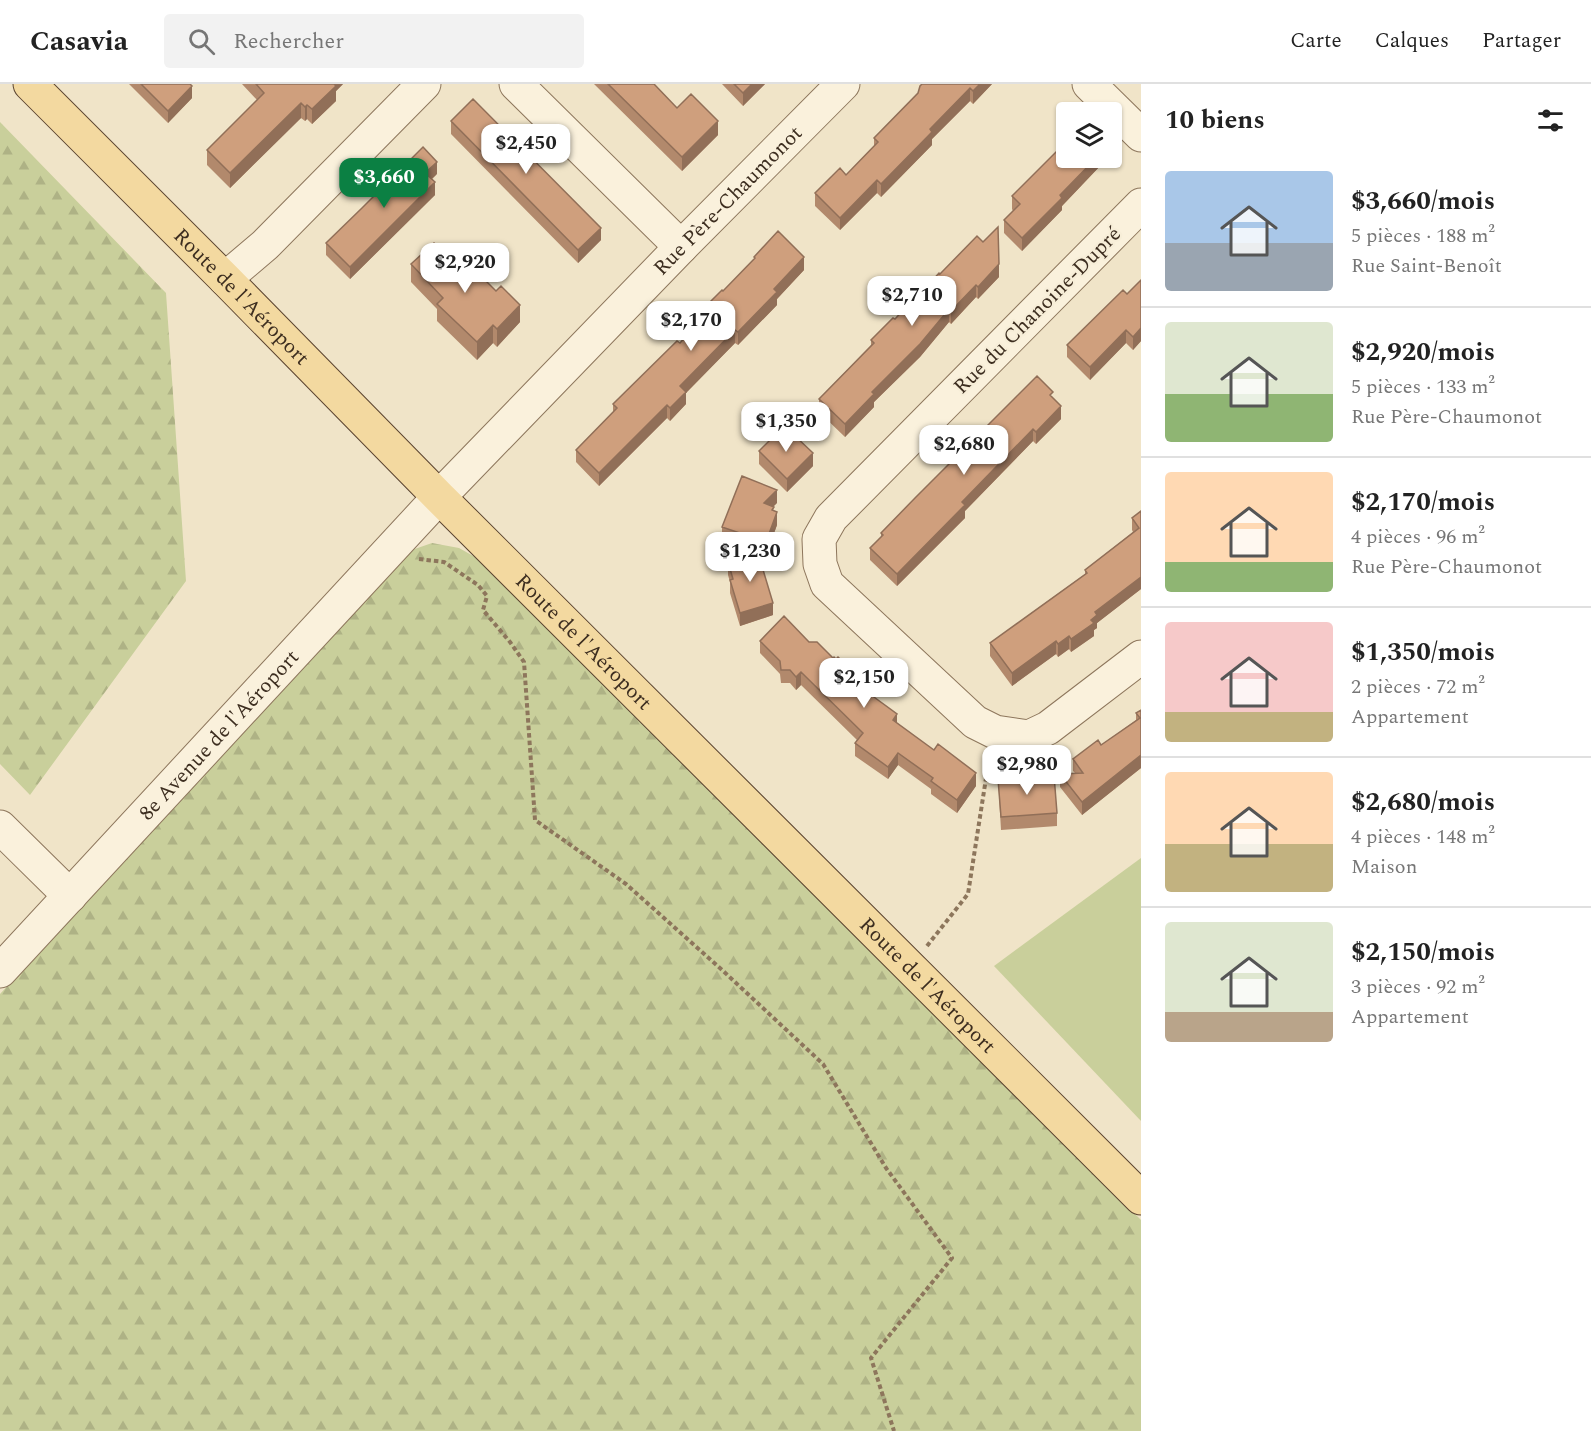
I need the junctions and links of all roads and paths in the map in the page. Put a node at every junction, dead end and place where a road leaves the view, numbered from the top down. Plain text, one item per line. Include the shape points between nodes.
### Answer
1 (30, 84) edge
2 (424, 84) edge
3 (516, 84) edge
4 (843, 84) edge
5 (1089, 84) edge
6 (1141, 135) edge
7 (1141, 205) edge
8 (681, 247) junction
9 (225, 279) junction
10 (439, 496) junction
11 (385, 555) junction
12 (1141, 657) edge
13 (995, 732) junction
14 (0, 827) edge
15 (70, 896) junction
16 (910, 968) junction
17 (0, 971) edge
18 (1141, 1198) edge
19 (894, 1431) edge

1 - 9 main road, Route de l'Aéroport
2 - 9 street via 265,245
3 - 8 street
4 - 8 street, Rue Père-Chaumonot
5 - 6 street
7 - 13 street, Rue du Chanoine-Dupré via 838,510 819,539 819,564 827,584 975,722
8 - 10 street, Rue Père-Chaumonot
9 - 10 main road, Route de l'Aéroport
10 - 11 street, 8e Avenue de l'Aéroport
10 - 16 main road, Route de l'Aéroport
11 - 15 street, 8e Avenue de l'Aéroport
11 - 19 path via 444,562 478,585 487,596 483,610 524,662 535,820 626,884 823,1064 886,1168 952,1258 871,1358
12 - 13 street, Rue du Chanoine-Dupré via 1048,728 1029,737
13 - 16 path via 968,894
14 - 15 street
15 - 17 street, 8e Avenue de l'Aéroport
16 - 18 main road, Route de l'Aéroport

